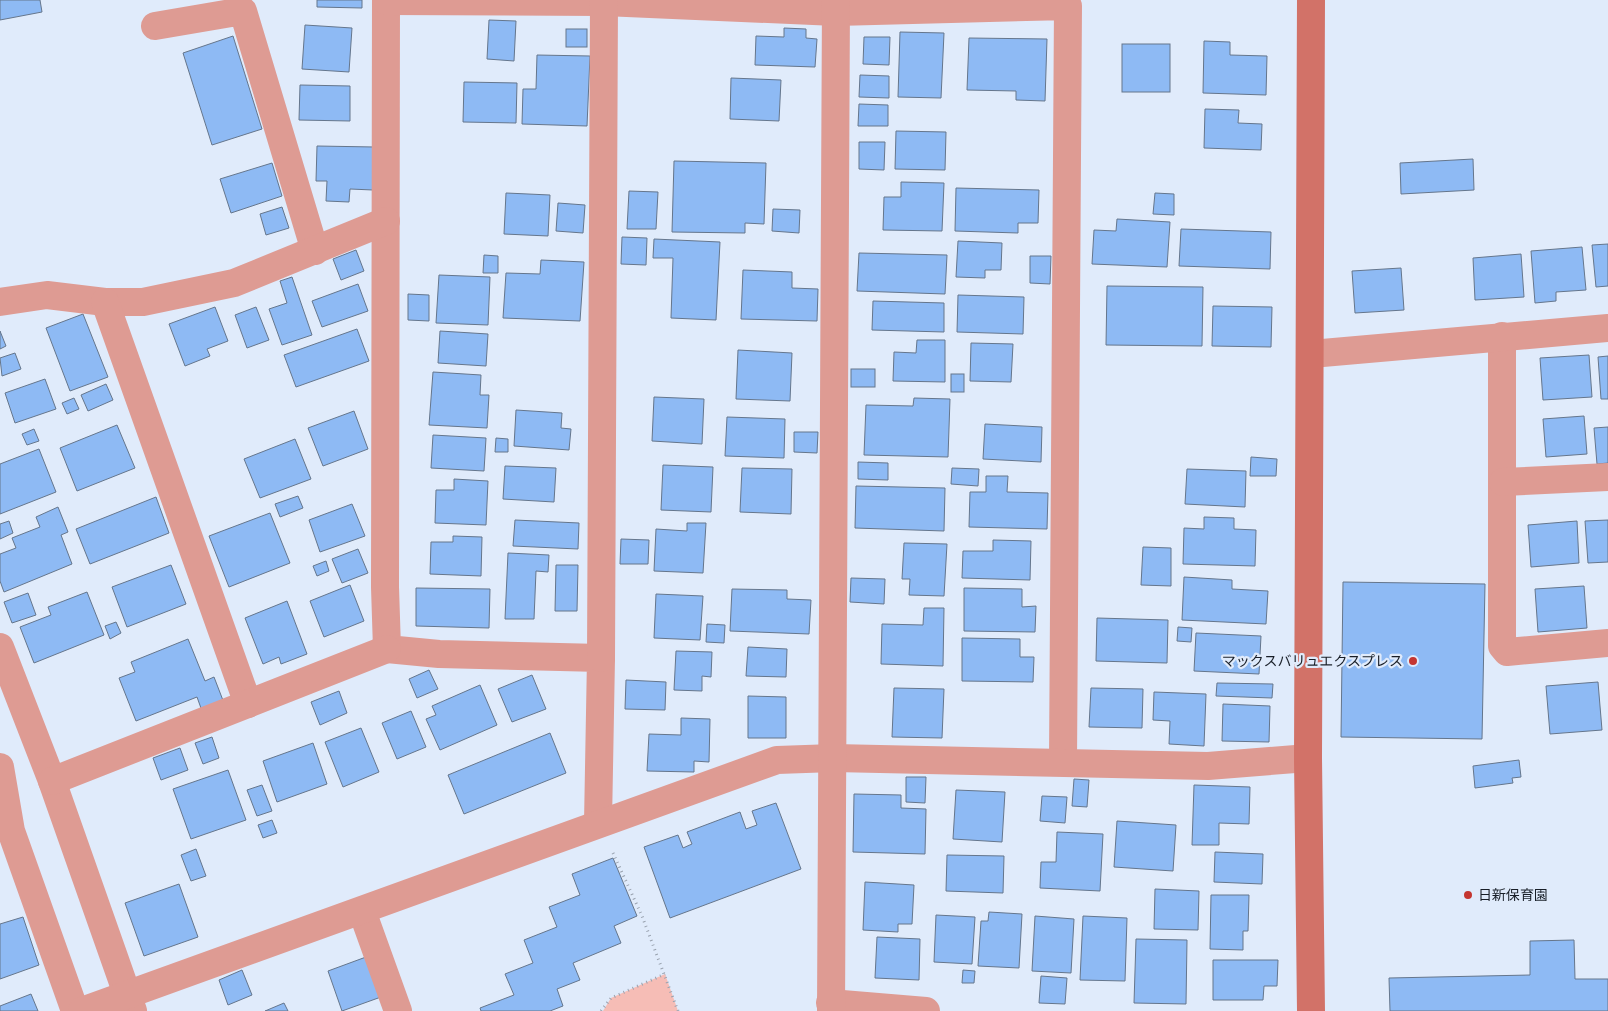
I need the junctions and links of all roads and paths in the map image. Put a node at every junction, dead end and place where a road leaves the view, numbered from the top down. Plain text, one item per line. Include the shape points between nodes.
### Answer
1 (386, 0) edge
2 (1311, 0) edge
3 (604, 1) edge
4 (836, 6) edge
5 (154, 26) dead end
6 (386, 221) junction
7 (315, 251) junction
8 (0, 302) edge
9 (105, 302) junction
10 (1608, 328) edge
11 (1502, 336) junction
12 (1311, 354) junction
13 (1608, 477) edge
14 (1503, 482) junction
15 (1608, 643) edge
16 (0, 647) edge
17 (387, 648) junction
18 (601, 658) junction
19 (248, 704) junction
20 (834, 758) junction
21 (1308, 758) junction
22 (1062, 762) junction
23 (0, 767) edge
24 (52, 781) junction
25 (598, 823) junction
26 (362, 911) junction
27 (665, 974) junction
28 (130, 1003) edge
29 (830, 1007) edge
30 (75, 1011) edge
31 (82, 1011) edge
32 (398, 1011) edge
33 (601, 1011) edge
34 (678, 1011) edge
35 (926, 1011) edge
36 (1311, 1011) edge

1 - 3 street
1 - 6 street
2 - 12 street
3 - 4 street
3 - 18 street
4 - 20 street
4 - 22 street via 1068,6
5 - 7 street via 243,11
6 - 7 street
6 - 17 street
7 - 9 street via 234,284 143,302
8 - 9 street via 47,295
9 - 19 street
10 - 11 street
11 - 12 street
11 - 14 street
12 - 21 street
13 - 14 street
14 - 15 street via 1502,646 1507,652
16 - 24 street
17 - 18 street via 439,654
17 - 19 street
18 - 25 street
19 - 24 street
20 - 22 street
20 - 25 street via 777,760
20 - 29 street
21 - 22 street via 1208,766
21 - 36 street
23 - 30 street via 10,831
24 - 28 street
25 - 26 street
25 - 27 path via 642,916
26 - 28 street
26 - 32 street
27 - 33 path via 611,998
27 - 34 path
28 - 31 street
29 - 35 street

